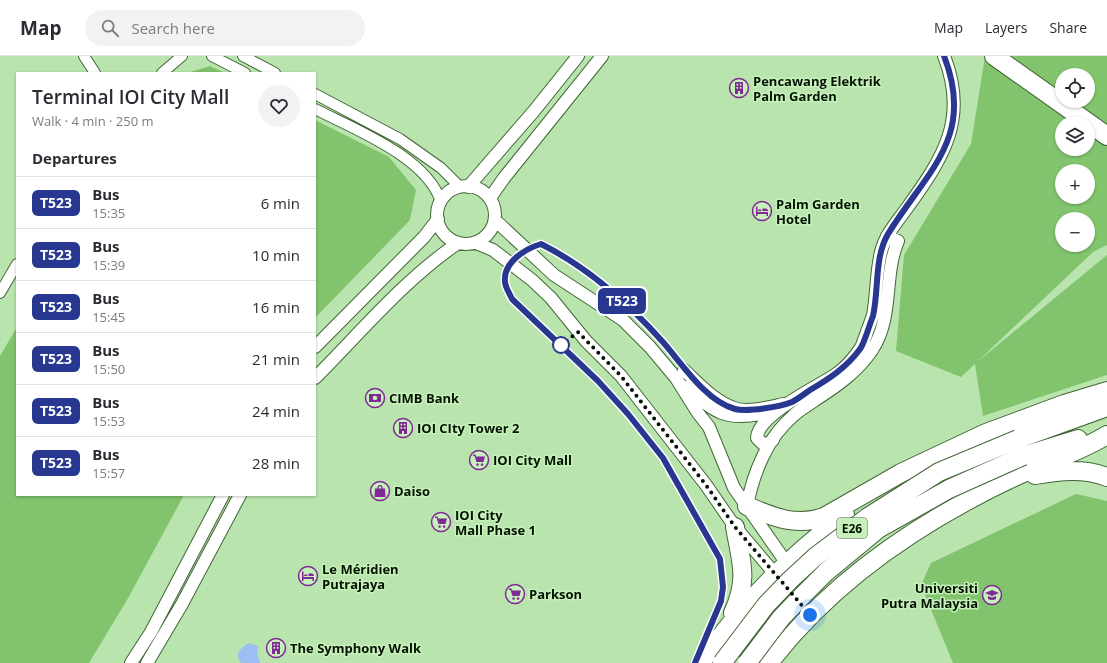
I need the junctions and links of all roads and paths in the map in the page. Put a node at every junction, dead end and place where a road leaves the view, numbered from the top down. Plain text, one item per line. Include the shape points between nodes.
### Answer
1 (84, 56) edge
2 (182, 56) edge
3 (212, 56) edge
4 (243, 56) edge
5 (578, 56) edge
6 (602, 56) edge
7 (944, 56) edge
8 (994, 56) edge
9 (94, 72) edge
10 (163, 72) edge
11 (243, 72) edge
12 (273, 72) edge
13 (316, 95) edge
14 (316, 110) edge
15 (1107, 136) edge
16 (464, 187) junction
17 (490, 198) junction
18 (441, 202) junction
19 (438, 219) junction
20 (495, 220) junction
21 (887, 236) junction
22 (458, 243) junction
23 (476, 243) junction
24 (16, 266) edge
25 (0, 293) edge
26 (316, 346) edge
27 (680, 374) junction
28 (316, 377) edge
29 (840, 378) junction
30 (1107, 391) edge
31 (791, 402) junction
32 (1107, 407) edge
33 (776, 412) junction
34 (1107, 429) edge
35 (1107, 435) edge
36 (773, 440) junction
37 (1020, 448) junction
38 (901, 473) junction
39 (1107, 477) edge
40 (1008, 480) junction
41 (222, 496) edge
42 (239, 496) edge
43 (747, 506) junction
44 (735, 527) junction
45 (780, 569) junction
46 (815, 610) junction
47 (725, 632) junction
48 (131, 663) edge
49 (147, 663) edge
50 (701, 663) edge
51 (722, 663) edge
52 (747, 663) edge
53 (769, 663) edge

1 - 9 street
2 - 10 street
3 - 11 street
4 - 12 street
5 - 16 street via 534,111
6 - 17 street
7 - 21 street via 954,93 954,115 949,138 929,177
8 - 15 highway
13 - 16 street via 400,139
14 - 18 street via 398,152 416,166 438,193
16 - 17 street via 476,188
16 - 18 street via 449,193
17 - 20 street via 494,206
18 - 19 street
19 - 22 street via 444,234
19 - 26 street via 424,237
20 - 23 street via 488,234
20 - 27 street via 554,275 623,320
21 - 29 street via 881,252 873,316 861,348
21 - 29 street via 898,241 892,255 884,321 872,349 855,370
22 - 23 street
22 - 28 street via 434,260
23 - 44 street via 493,250 551,298 586,341 621,376 706,485
24 - 25 street
27 - 31 street via 735,409 758,409
27 - 33 street via 702,401 722,414 742,418
27 - 43 street via 698,413 709,427 734,488
29 - 31 street
29 - 36 street via 792,416
30 - 38 highway via 986,433
31 - 33 street
32 - 37 highway, E26
33 - 36 street via 757,434 757,438 763,444
34 - 37 highway, E26
35 - 40 highway via 1093,444
36 - 43 street via 754,474
37 - 51 highway, E26, bridge via 940,472 868,517 815,557 790,580 766,605
37 - 52 highway, E26, bridge via 878,530 826,572 803,595 781,618
38 - 43 highway via 811,522 789,521
38 - 45 highway via 829,527
39 - 40 highway via 1079,471
40 - 46 highway via 894,544
41 - 48 street via 151,632
42 - 49 street via 182,604
43 - 45 street
44 - 45 street
44 - 47 highway via 744,575 738,603
45 - 46 street
45 - 46 street
45 - 47 highway
46 - 53 highway
47 - 50 highway

